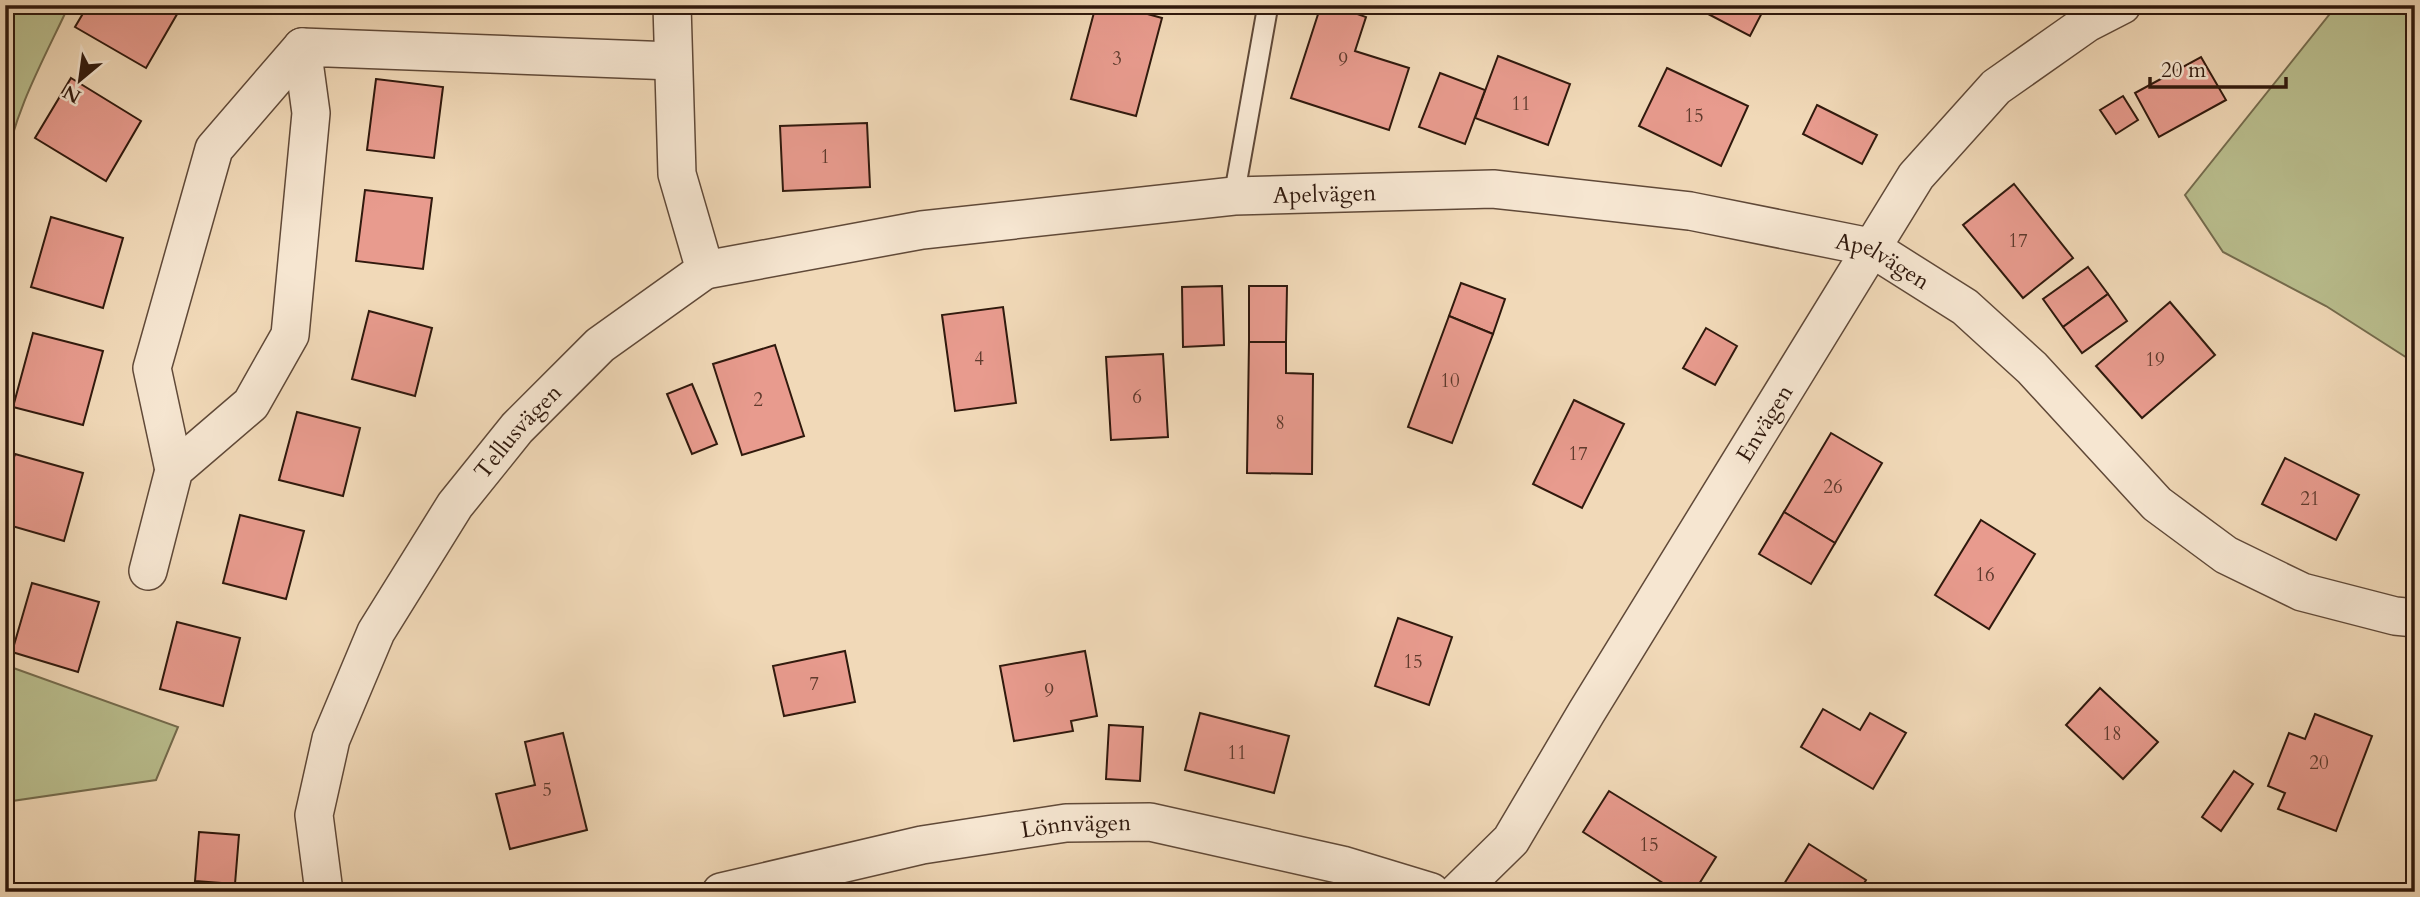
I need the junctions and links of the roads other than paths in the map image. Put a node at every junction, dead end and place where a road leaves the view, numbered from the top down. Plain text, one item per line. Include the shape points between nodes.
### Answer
1 (672, 5) edge
2 (1268, 5) edge
3 (2122, 5) edge
4 (302, 47) junction
5 (673, 61) junction
6 (1234, 196) junction
7 (1870, 247) junction
8 (705, 270) junction
9 (174, 470) junction
10 (148, 571) dead end
11 (2415, 618) edge
12 (324, 892) edge
13 (721, 892) edge
14 (1431, 892) edge
15 (1458, 892) edge

1 - 5 street
2 - 6 lane
3 - 7 street, Envägen via 2087,23 1996,87 1916,176
4 - 5 street
4 - 9 street via 214,149 152,368
4 - 9 street via 312,113 290,335 251,404
5 - 8 street via 677,174
6 - 7 street, Apelvägen via 1493,189 1690,211
6 - 8 street, Apelvägen via 922,230
7 - 11 street, Apelvägen via 1965,307 2032,368 2157,504 2226,555 2302,592
7 - 15 street, Envägen via 1511,840
8 - 12 street, Tellusvägen via 600,345 517,428 455,505 376,632 331,739 314,815
9 - 10 street
13 - 14 street, Lönnvägen via 922,845 1066,823 1150,822 1342,864

